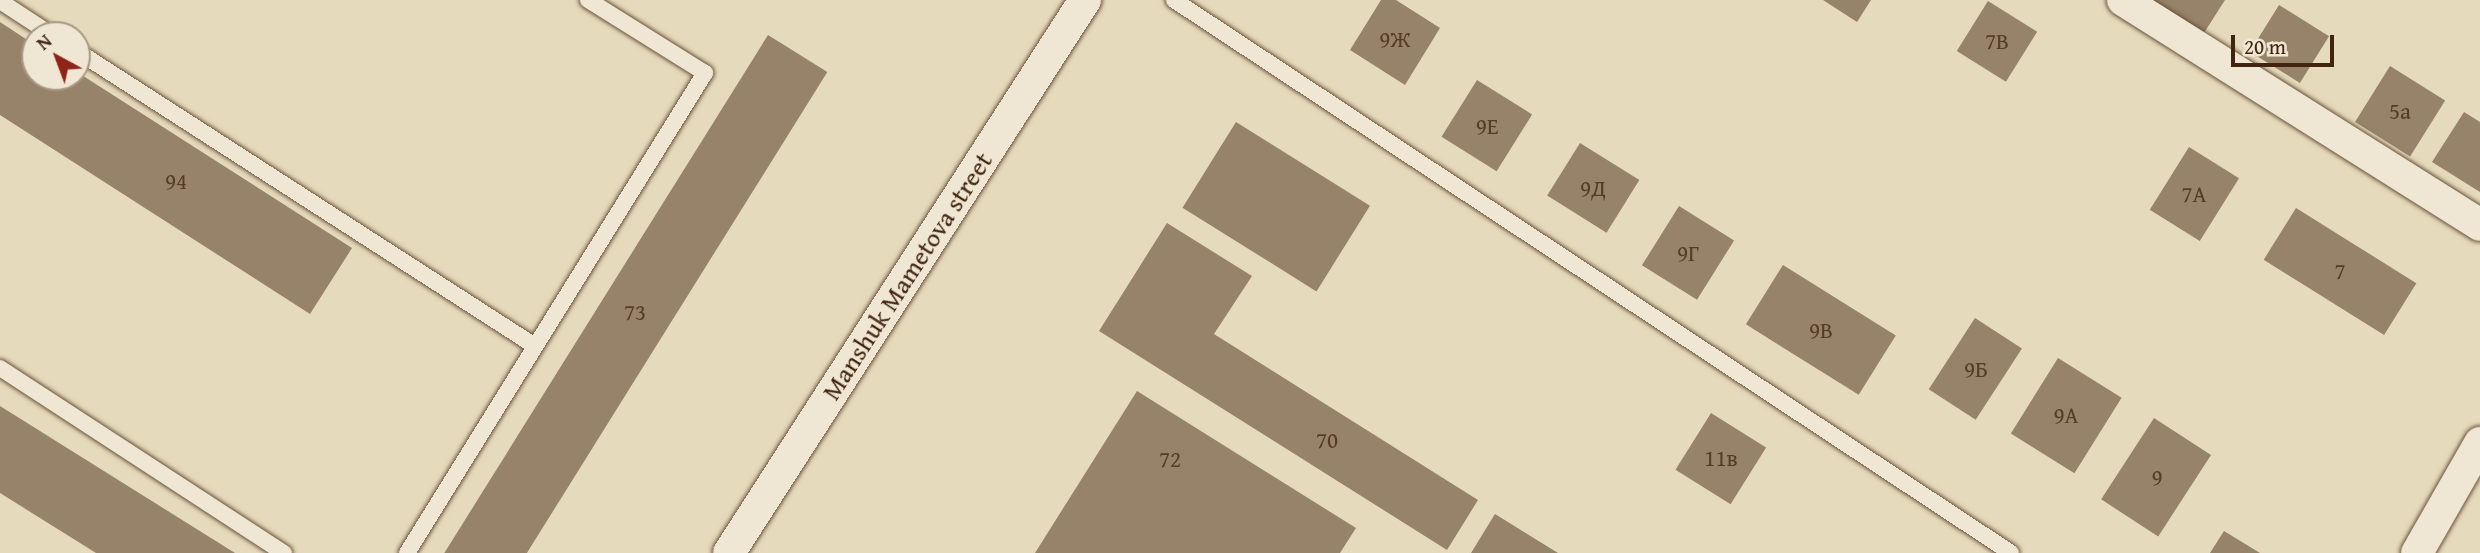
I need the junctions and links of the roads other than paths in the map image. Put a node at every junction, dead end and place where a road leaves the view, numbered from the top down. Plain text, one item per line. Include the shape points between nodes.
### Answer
1 (588, 0) edge
2 (1084, 0) edge
3 (1174, 0) edge
4 (2123, 0) edge
5 (0, 2) edge
6 (30, 21) edge
7 (91, 60) edge
8 (2480, 225) edge
9 (536, 346) junction
10 (0, 368) edge
11 (2480, 443) edge
12 (284, 553) edge
13 (407, 553) edge
14 (729, 553) edge
15 (2011, 553) edge
16 (2417, 553) edge

1 - 9 lane via 705,73
2 - 14 street, Manshuk Mametova street
3 - 15 lane
4 - 8 street
5 - 6 lane
7 - 9 lane
9 - 13 lane
10 - 12 lane
11 - 16 street

